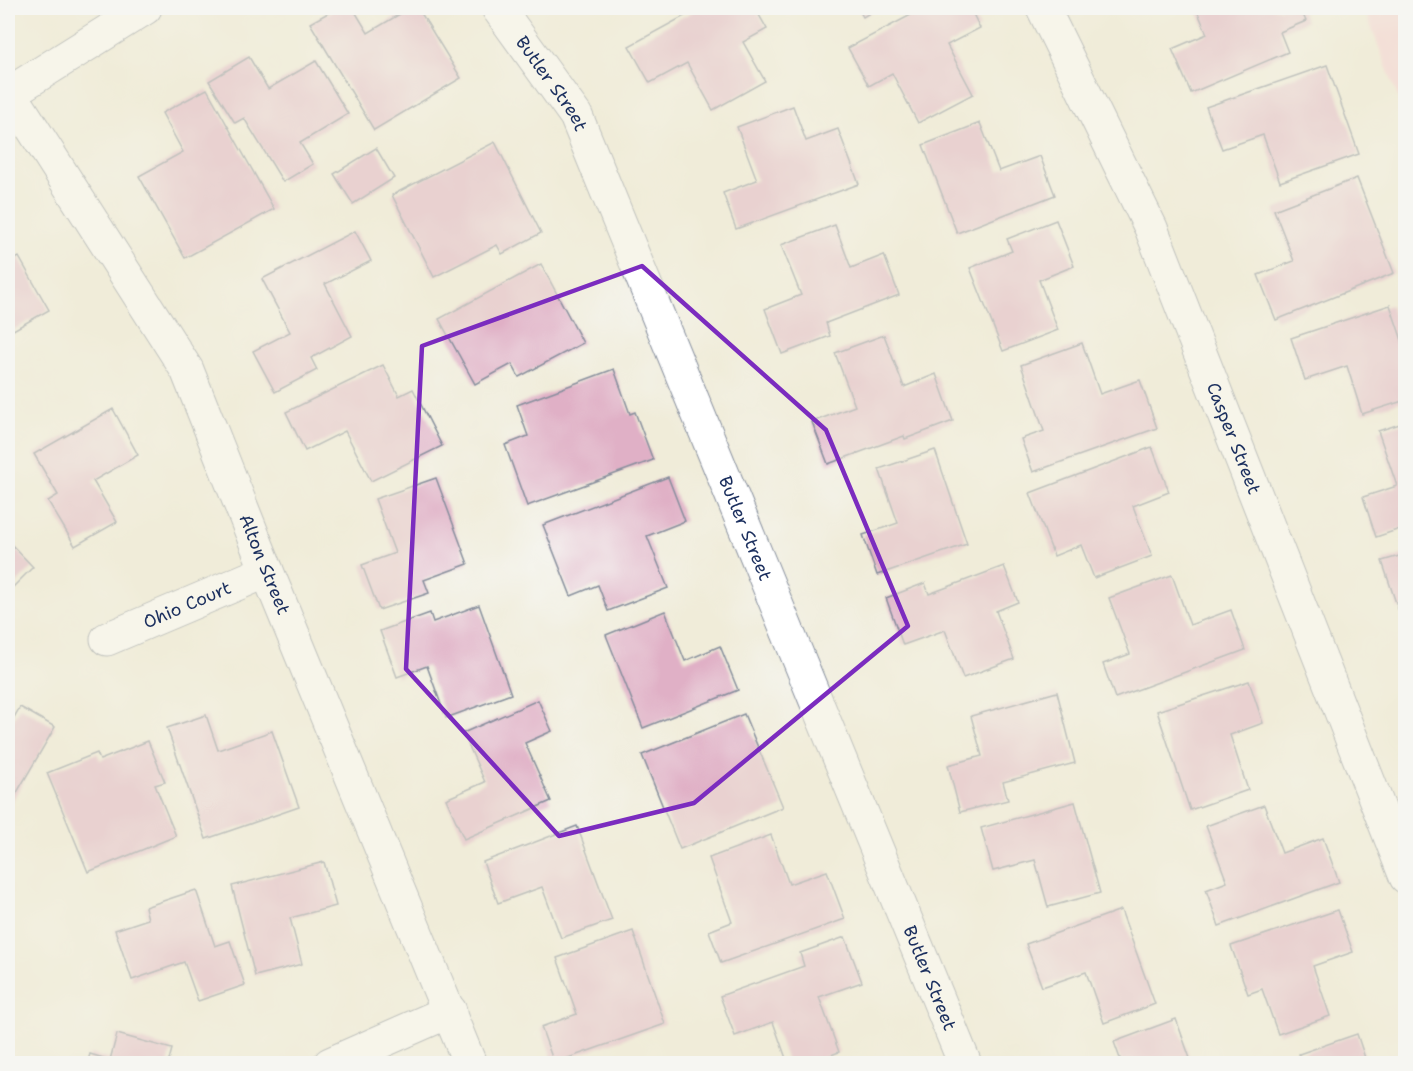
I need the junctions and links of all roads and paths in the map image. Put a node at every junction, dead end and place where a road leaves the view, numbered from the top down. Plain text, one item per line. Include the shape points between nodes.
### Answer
1 (145, 8) edge
2 (498, 8) edge
3 (1043, 8) edge
4 (9, 93) edge
5 (267, 571) junction
6 (107, 639) dead end
7 (1406, 877) edge
8 (450, 1011) junction
9 (330, 1064) edge
10 (470, 1064) edge
11 (966, 1064) edge

1 - 4 street
2 - 11 street, Butler Street via 576,116
3 - 7 street, Casper Street via 1151,228
4 - 5 street, Alton Street via 186,370
5 - 6 street, Ohio Court
5 - 8 street, Alton Street
8 - 9 street
8 - 10 street, Alton Street

